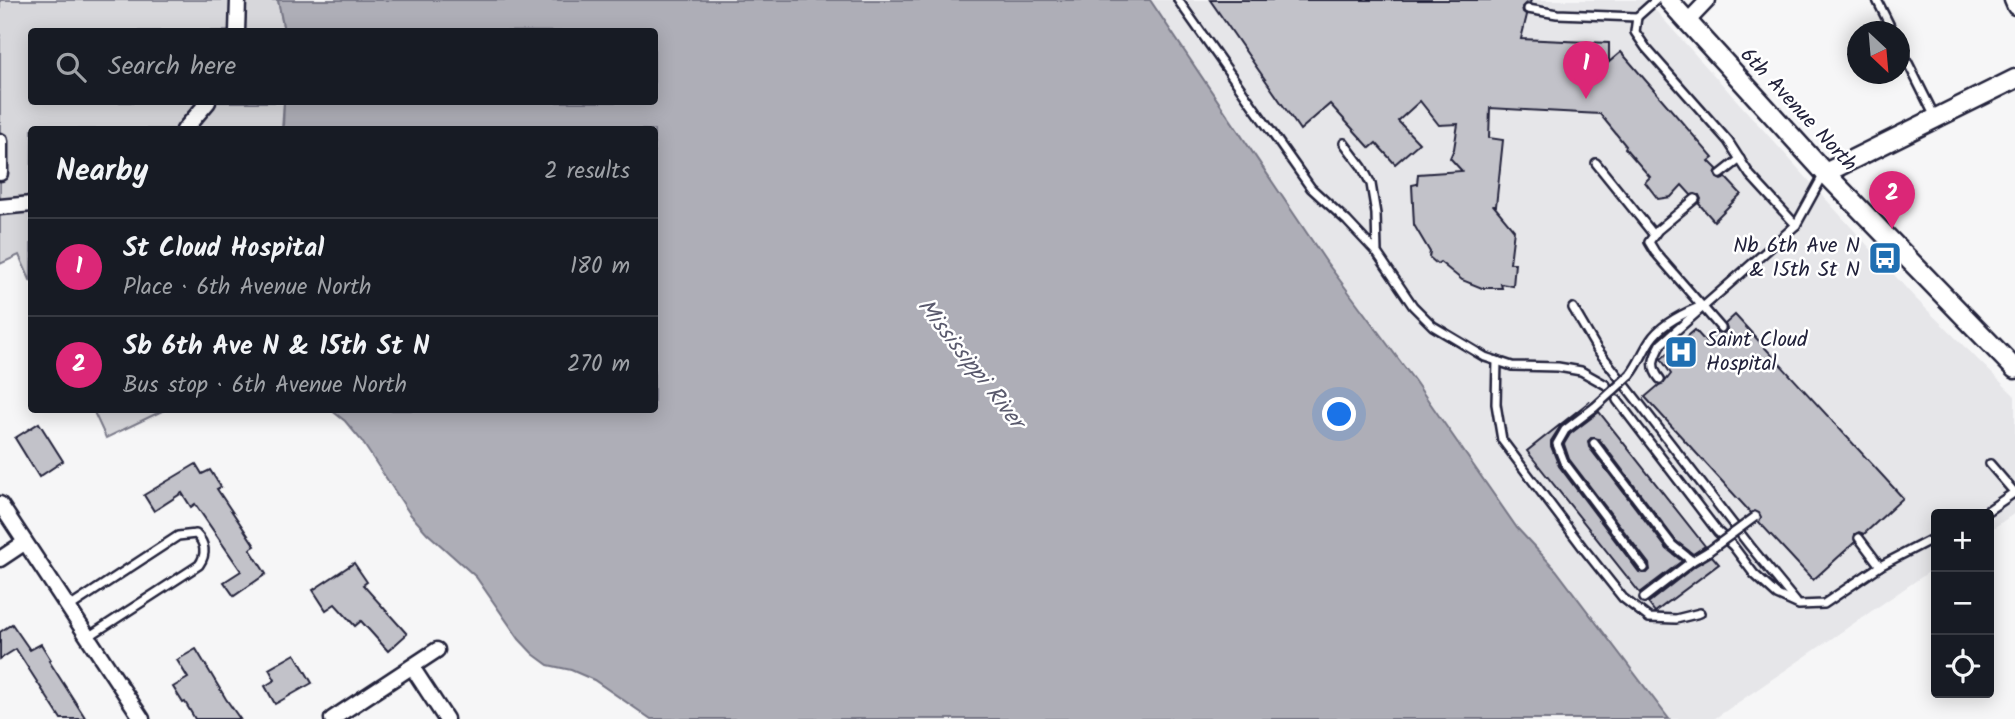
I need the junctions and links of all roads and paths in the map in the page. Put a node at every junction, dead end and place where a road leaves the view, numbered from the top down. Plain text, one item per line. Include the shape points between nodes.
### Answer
1 (238, 0) edge
2 (1178, 0) edge
3 (1656, 0) edge
4 (1668, 0) edge
5 (1708, 0) edge
6 (1877, 0) edge
7 (2012, 0) edge
8 (2015, 7) edge
9 (1528, 9) dead end
10 (1637, 17) junction
11 (1888, 21) edge
12 (1687, 22) junction
13 (237, 28) edge
14 (1910, 67) edge
15 (2015, 79) edge
16 (205, 105) edge
17 (1936, 118) junction
18 (187, 126) edge
19 (0, 141) edge
20 (1344, 142) dead end
21 (1740, 159) junction
22 (1596, 163) dead end
23 (0, 173) edge
24 (1825, 173) junction
25 (1721, 174) dead end
26 (1695, 199) dead end
27 (28, 204) edge
28 (0, 207) edge
29 (1796, 225) junction
30 (1654, 235) junction
31 (1377, 253) junction
32 (1703, 306) junction
33 (1573, 308) dead end
34 (1721, 328) dead end
35 (1497, 361) junction
36 (2015, 369) edge
37 (1660, 379) dead end
38 (1606, 385) dead end
39 (1617, 400) dead end
40 (1594, 443) dead end
41 (1990, 464) dead end
42 (2015, 493) edge
43 (0, 504) edge
44 (1991, 509) edge
45 (1755, 517) dead end
46 (1859, 538) dead end
47 (1931, 540) edge
48 (24, 543) junction
49 (0, 559) edge
50 (1692, 561) junction
51 (1880, 566) junction
52 (1644, 568) dead end
53 (1644, 598) dead end
54 (1799, 605) junction
55 (68, 608) junction
56 (1700, 613) dead end
57 (87, 637) junction
58 (437, 650) dead end
59 (412, 667) junction
60 (142, 719) edge
61 (332, 719) edge
62 (446, 719) edge

1 - 13 street
2 - 31 lane via 1311,188
3 - 10 lane
4 - 12 street, 6th Avenue North
5 - 12 street
6 - 11 lane
7 - 8 street
9 - 10 lane
10 - 21 lane via 1635,32 1646,48
12 - 24 street, 6th Avenue North
14 - 17 lane
15 - 17 street
16 - 18 street
17 - 24 street
19 - 23 street
20 - 31 lane via 1371,184
21 - 25 lane
21 - 29 lane
22 - 30 lane
24 - 29 lane
24 - 36 street, 6th Avenue North
26 - 30 lane
27 - 28 street
29 - 32 lane
30 - 32 lane via 1649,242 1654,253
31 - 35 lane via 1413,306 1433,326
32 - 34 lane
32 - 37 lane via 1661,344 1653,358
32 - 52 lane, bridge via 1680,315 1650,339 1630,375 1565,430 1557,444 1564,462
33 - 54 lane via 1597,349
35 - 38 lane via 1581,371
35 - 56 lane via 1496,404 1503,440 1623,598 1649,618 1676,620
39 - 54 lane via 1754,574 1777,595
40 - 50 lane via 1672,545
41 - 42 lane
42 - 44 lane
43 - 48 street
45 - 50 lane, bridge
46 - 51 lane
47 - 51 lane
48 - 49 street
48 - 55 street
50 - 53 lane
51 - 54 lane via 1824,604
55 - 57 street
55 - 57 lane via 178,536 196,534 201,539 204,555 199,565
57 - 60 street
58 - 59 street
59 - 61 street
59 - 62 street

